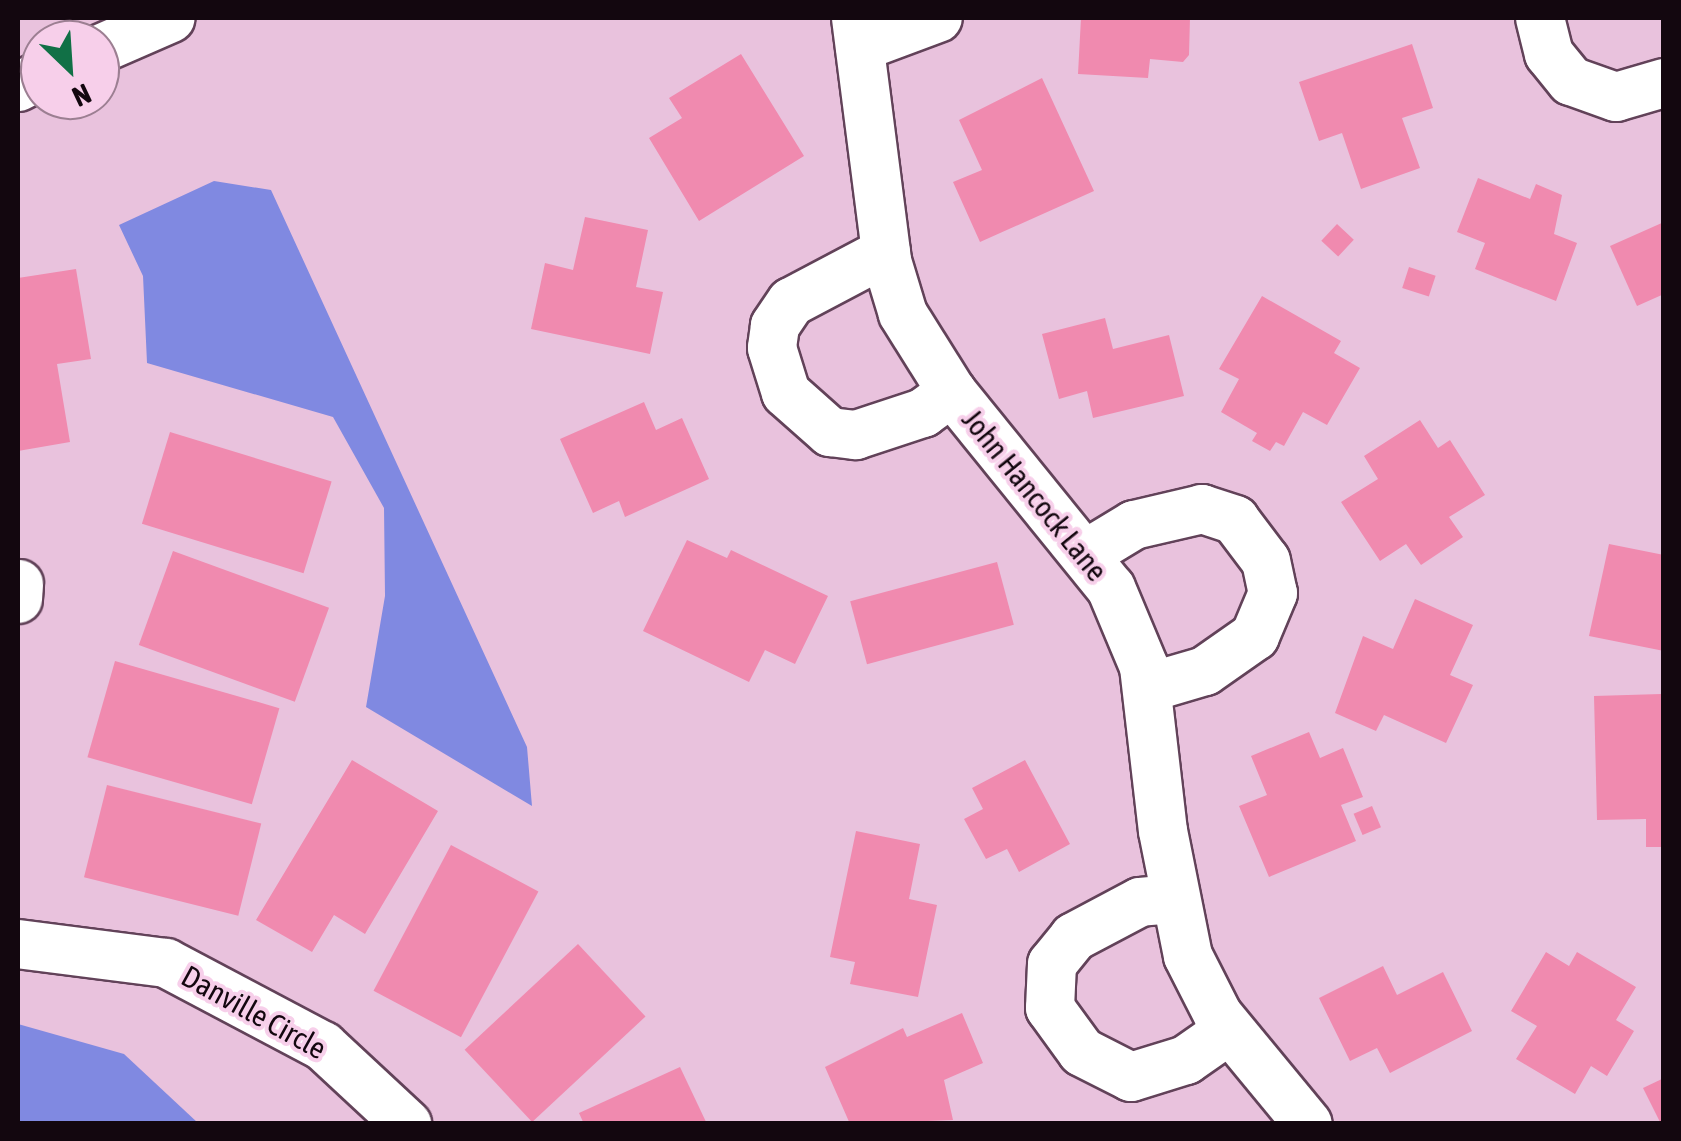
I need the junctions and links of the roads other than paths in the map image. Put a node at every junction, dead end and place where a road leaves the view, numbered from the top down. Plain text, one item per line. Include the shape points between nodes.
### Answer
1 (171, 18) edge
2 (938, 18) edge
3 (1540, 18) edge
4 (858, 32) edge
5 (120, 41) edge
6 (1664, 83) edge
7 (886, 252) junction
8 (952, 392) junction
9 (1086, 554) junction
10 (1146, 688) junction
11 (1174, 899) junction
12 (18, 944) edge
13 (1229, 1030) junction
14 (407, 1124) edge
15 (1308, 1124) edge

1 - 5 street
2 - 4 street
3 - 6 street via 1545,45 1570,81 1616,97
4 - 7 street, John Hancock Lane
7 - 8 street, John Hancock Lane via 904,314
7 - 8 street via 791,302 774,326 781,383 830,432 856,434 923,413
8 - 9 street, John Hancock Lane
9 - 10 street, John Hancock Lane via 1130,629
9 - 10 street via 1134,525 1202,509 1236,520 1266,561 1273,593 1256,636 1205,672
10 - 11 street, John Hancock Lane
11 - 13 street, John Hancock Lane via 1188,956
11 - 13 street via 1140,902 1074,937 1052,964 1050,1008 1082,1052 1130,1077 1186,1060
12 - 14 street, Danville Circle via 166,962 322,1046
13 - 15 street, John Hancock Lane

